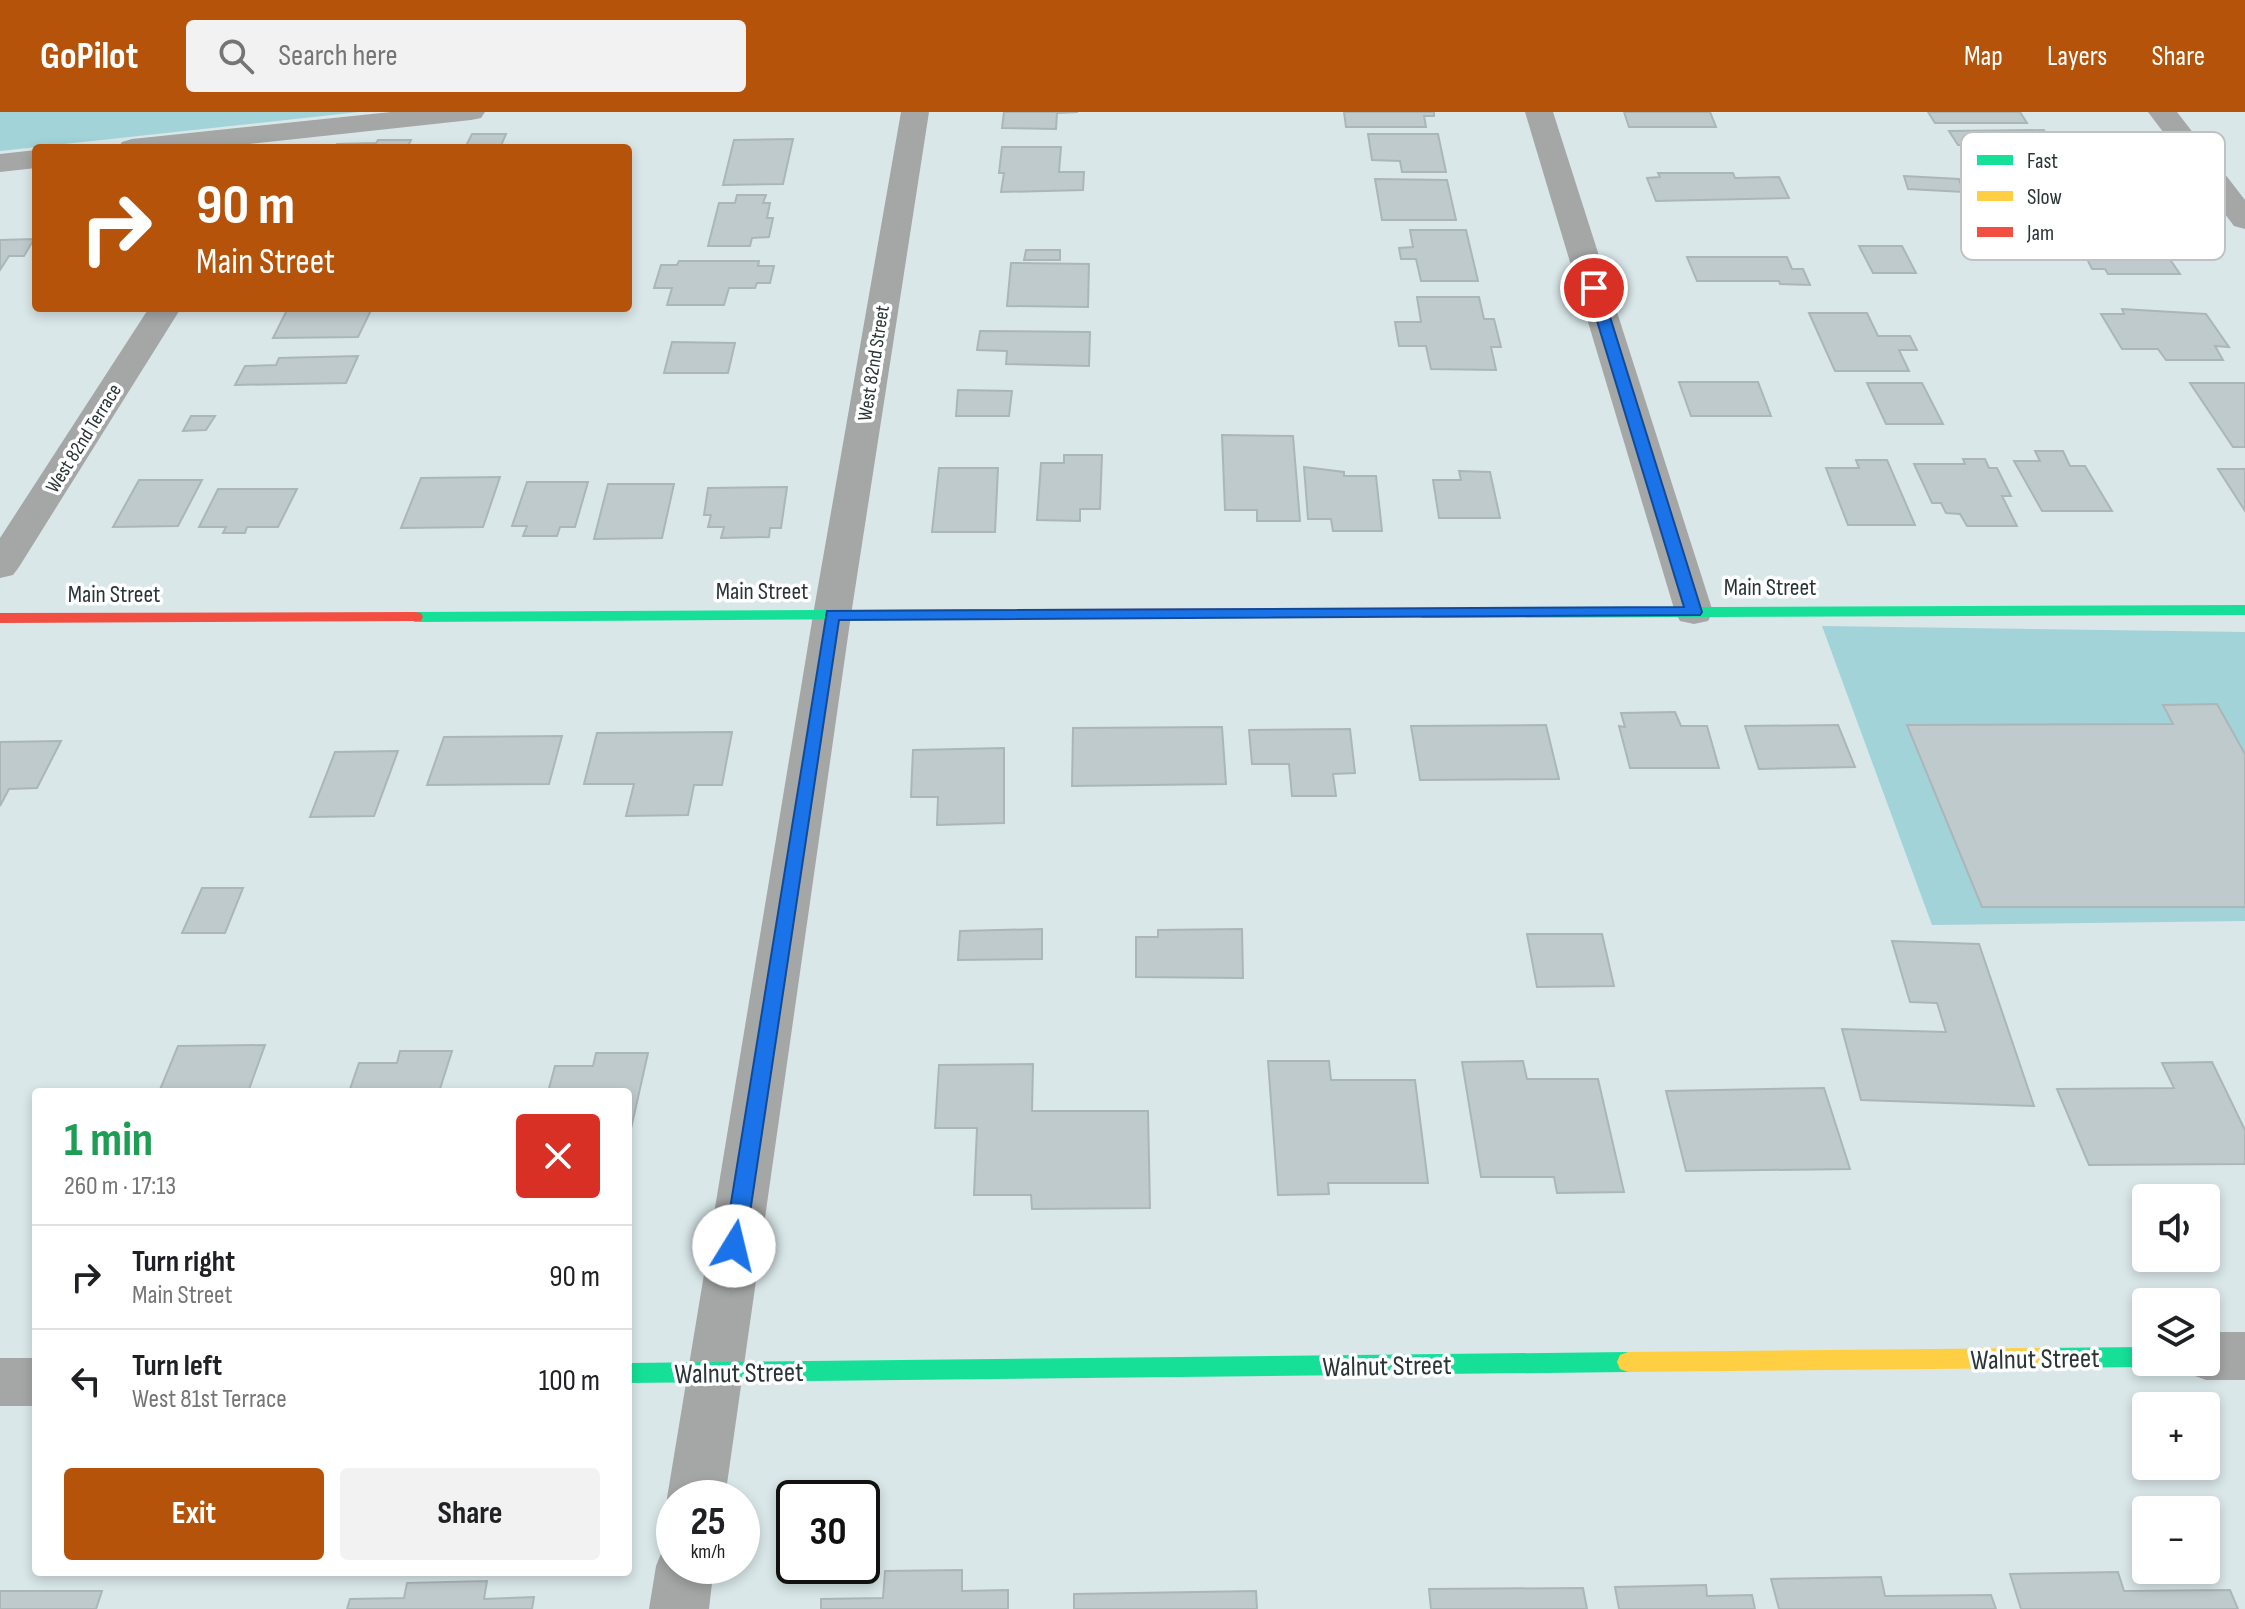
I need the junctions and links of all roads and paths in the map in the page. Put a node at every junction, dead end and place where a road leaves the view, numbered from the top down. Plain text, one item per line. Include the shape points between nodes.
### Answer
1 (471, 112) edge
2 (915, 112) edge
3 (1539, 112) edge
4 (2162, 112) edge
5 (2177, 132) edge
6 (272, 140) edge
7 (202, 144) edge
8 (32, 159) edge
9 (0, 163) edge
10 (2225, 194) edge
11 (2245, 220) edge
12 (162, 312) edge
13 (0, 567) edge
14 (2245, 610) edge
15 (1694, 612) junction
16 (832, 615) junction
17 (0, 618) edge
18 (2220, 1356) edge
19 (2245, 1356) edge
20 (2132, 1357) edge
21 (715, 1372) junction
22 (632, 1373) edge
23 (0, 1382) edge
24 (32, 1382) edge
25 (699, 1480) edge
26 (682, 1584) edge
27 (679, 1609) edge

1 - 6 street
2 - 16 street, West 82nd Street
3 - 15 street
4 - 5 street
6 - 7 street
8 - 9 street
10 - 11 street
12 - 13 street, West 82nd Terrace
14 - 15 street, Main Street
15 - 16 street, Main Street
16 - 17 street, Main Street
16 - 21 street, West 82nd Street
18 - 19 street
20 - 21 street, Walnut Street
21 - 22 street, Walnut Street
21 - 25 street, West 82nd Street
23 - 24 street
26 - 27 street

